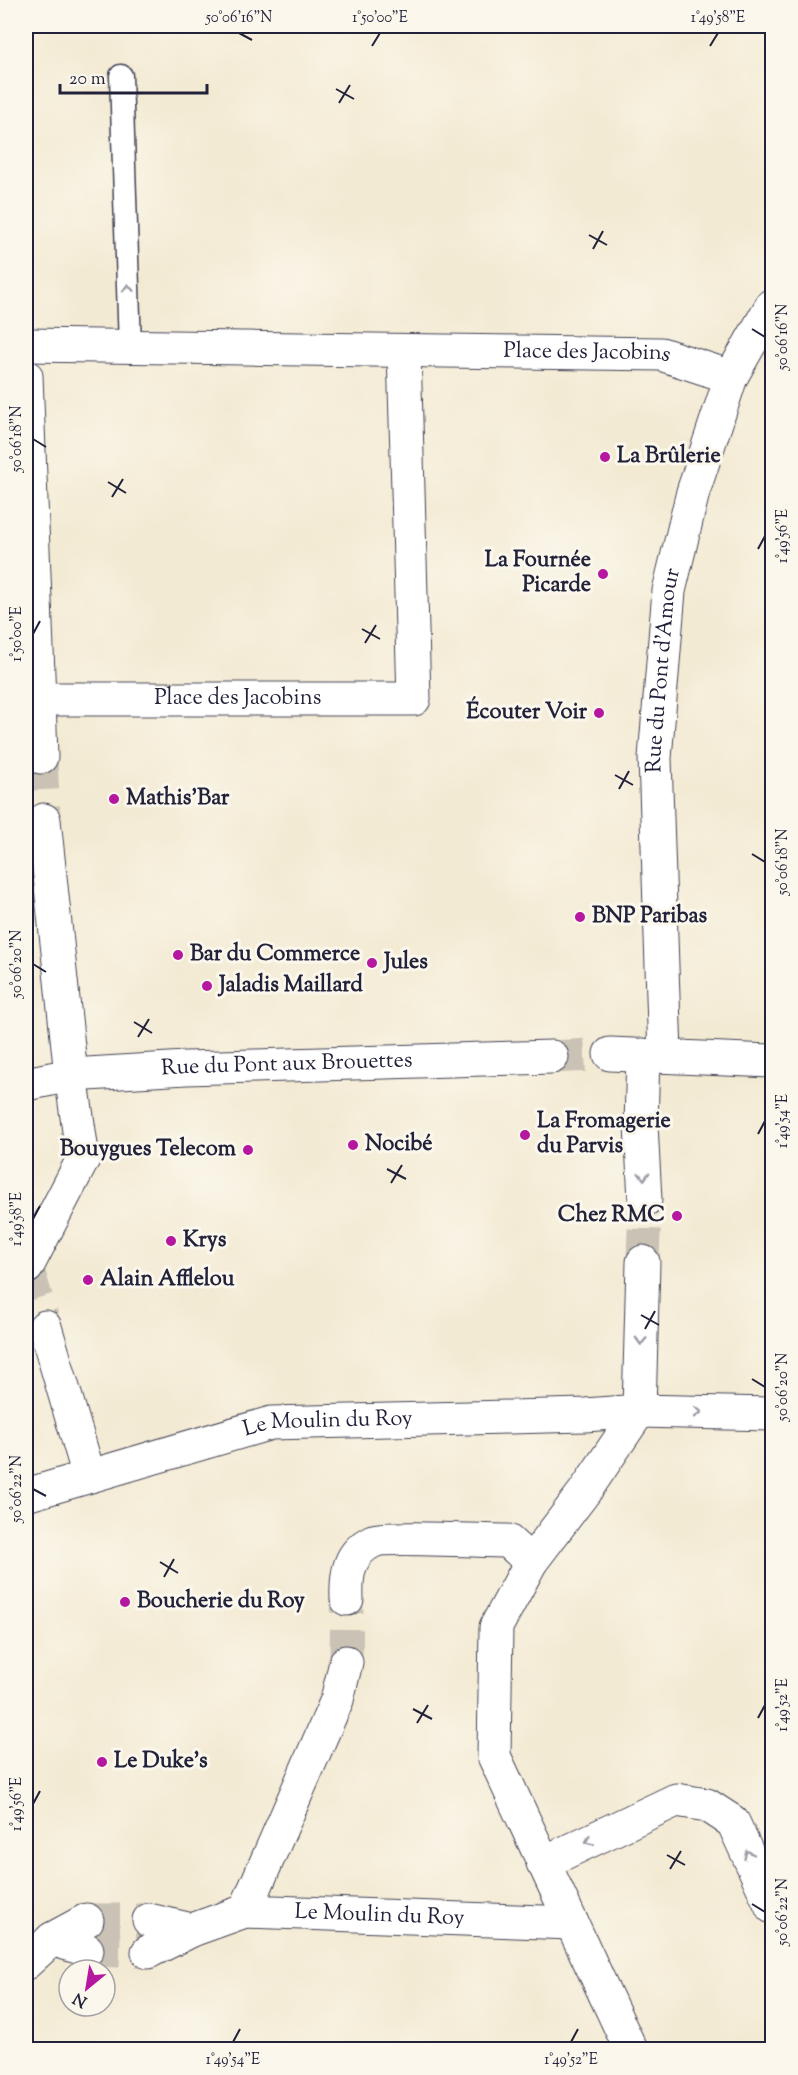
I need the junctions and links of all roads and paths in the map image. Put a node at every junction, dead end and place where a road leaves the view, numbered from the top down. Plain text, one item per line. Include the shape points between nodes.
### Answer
1 (121, 76) dead end
2 (772, 305) edge
3 (26, 345) edge
4 (130, 347) junction
5 (404, 351) junction
6 (26, 376) edge
7 (731, 377) junction
8 (39, 699) junction
9 (41, 757) tunnel mouth
10 (44, 820) tunnel mouth
11 (610, 1054) tunnel mouth
12 (654, 1056) junction
13 (552, 1057) tunnel mouth
14 (772, 1061) edge
15 (71, 1075) junction
16 (26, 1084) edge
17 (645, 1200) tunnel mouth
18 (643, 1262) tunnel mouth
19 (27, 1267) dead end
20 (45, 1327) tunnel mouth
21 (639, 1411) junction
22 (770, 1420) edge
23 (89, 1476) junction
24 (26, 1495) edge
25 (531, 1562) junction
26 (347, 1599) tunnel mouth
27 (346, 1662) tunnel mouth
28 (543, 1863) junction
29 (772, 1908) edge
30 (245, 1911) junction
31 (572, 1923) junction
32 (87, 1935) tunnel mouth
33 (148, 1936) tunnel mouth
34 (26, 1963) edge
35 (631, 2049) edge

4 -> 1 lane
2 - 7 street, Rue du Pont d'Amour
3 - 4 street, Place des Jacobins
4 - 5 street, Place des Jacobins
5 - 7 street, Place des Jacobins via 661,354
5 - 8 street, Place des Jacobins via 414,699
6 - 8 street
7 - 12 street, Rue du Pont d'Amour via 693,492 669,591 655,758
8 - 9 street
10 - 15 street
11 - 12 street
12 - 14 street
12 -> 17 street, Rue du Pont d'Amour via 641,1125
13 - 15 street, Rue du Pont aux Brouettes
15 - 16 street, Rue du Pont aux Brouettes
15 - 19 street via 83,1159
18 -> 21 street
20 - 23 street
21 -> 22 street, Le Moulin du Roy
21 - 23 street, Le Moulin du Roy via 271,1423
21 - 25 street
23 - 24 street, Le Moulin du Roy
25 - 26 street via 508,1541 375,1540 354,1556 346,1573
25 - 28 street via 496,1627 494,1756
27 - 30 street via 337,1700
29 -> 28 street via 733,1822 707,1805 676,1800
28 - 31 street
30 - 31 street, Le Moulin du Roy
30 - 33 street, Le Moulin du Roy via 192,1930
31 - 35 street
32 - 34 street via 52,1939

